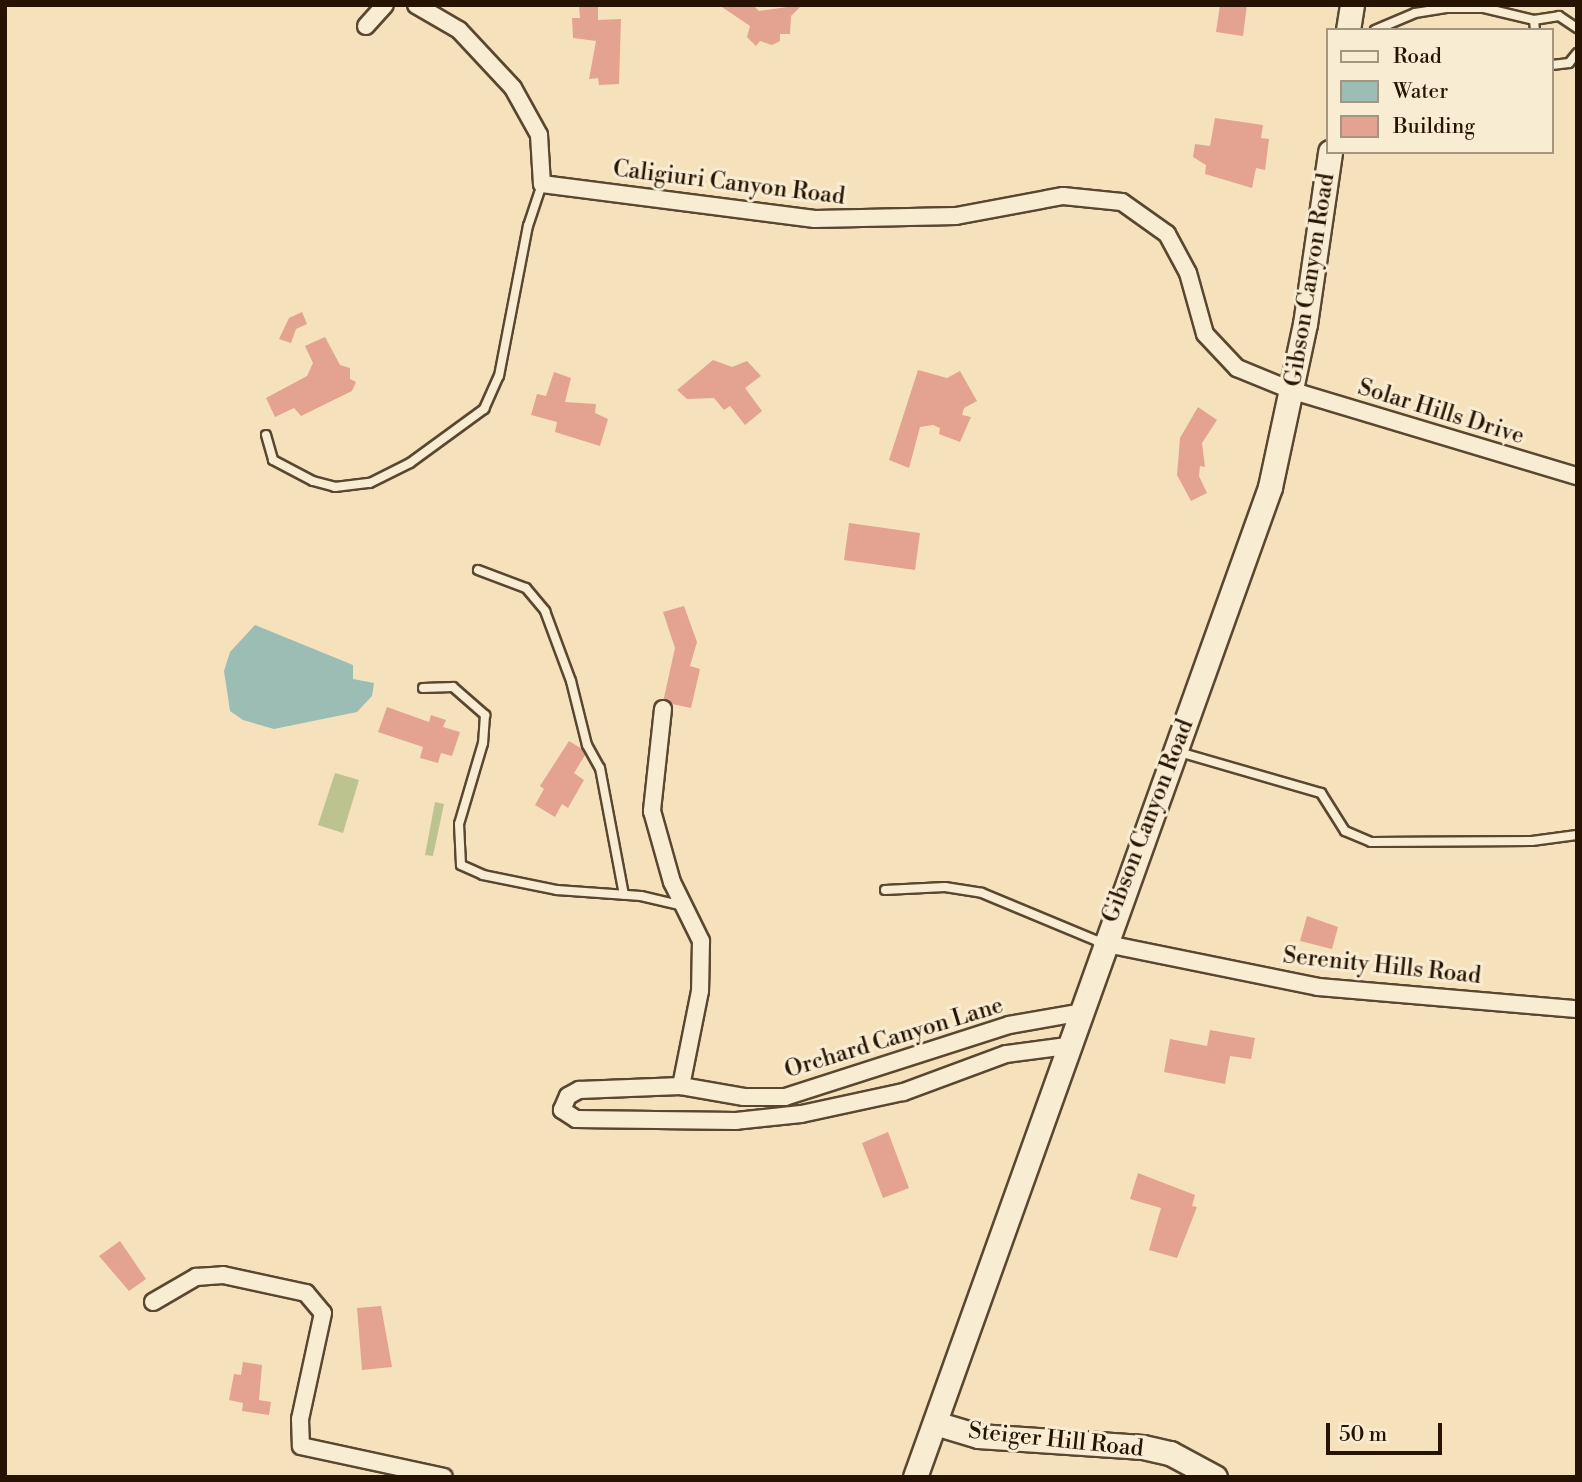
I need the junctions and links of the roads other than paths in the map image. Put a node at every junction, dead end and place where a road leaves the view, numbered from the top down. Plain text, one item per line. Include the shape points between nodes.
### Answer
1 (385, 5) edge
2 (416, 5) edge
3 (1352, 5) edge
4 (1535, 20) junction
5 (366, 26) dead end
6 (1348, 28) edge
7 (1380, 28) edge
8 (1535, 28) edge
9 (1577, 28) edge
10 (1577, 53) edge
11 (1554, 65) edge
12 (1331, 154) edge
13 (542, 184) junction
14 (1293, 391) junction
15 (266, 435) dead end
16 (1577, 476) edge
17 (478, 570) dead end
18 (423, 688) dead end
19 (663, 709) dead end
20 (1175, 751) junction
21 (1577, 835) edge
22 (884, 890) dead end
23 (624, 895) junction
24 (683, 906) junction
25 (1102, 943) junction
26 (1577, 1009) edge
27 (1078, 1013) junction
28 (1067, 1046) junction
29 (681, 1086) junction
30 (153, 1302) dead end
31 (935, 1423) junction
32 (444, 1477) edge
33 (915, 1477) edge
34 (1215, 1477) edge

1 - 5 street
2 - 13 street via 459,30 513,88 539,135
3 - 6 main road
4 - 7 lane via 1484,8 1448,8 1415,13
4 - 8 lane
4 - 9 lane via 1559,16
10 - 11 lane via 1569,63
12 - 14 main road, Gibson Canyon Road
13 - 14 street, Caligiuri Canyon Road via 816,219 956,216 1063,196 1122,202 1144,213 1179,252 1197,318 1220,353 1252,377
13 - 15 lane via 527,226 499,376 484,410 410,463 370,483 335,487 313,481 274,460
14 - 16 street, Solar Hills Drive
14 - 20 main road, Gibson Canyon Road via 1270,487
17 - 23 lane via 526,588 545,611 572,681 587,745 600,768
18 - 23 lane via 453,687 485,715 483,743 459,824 461,865 482,875 557,890
19 - 24 street via 652,811
20 - 21 lane via 1321,793 1345,831 1371,842 1532,841
20 - 25 main road, Gibson Canyon Road
22 - 25 lane via 945,887 982,892
23 - 24 lane
24 - 29 street via 701,941 700,991
25 - 26 street, Serenity Hills Road via 1318,987
25 - 27 main road, Gibson Canyon Road
27 - 28 main road, Gibson Canyon Road
27 - 29 street, Orchard Canyon Lane via 1009,1025 785,1097 744,1097
28 - 29 street, Orchard Canyon Lane via 1006,1054 903,1092 801,1114 736,1121 576,1119 562,1110 568,1096 579,1090
28 - 31 main road, Gibson Canyon Road
30 - 32 street via 196,1277 223,1275 306,1293 323,1313 300,1419 301,1446
31 - 33 main road, Gibson Canyon Road
31 - 34 main road, Steiger Hill Road via 978,1436 1143,1447 1170,1453

